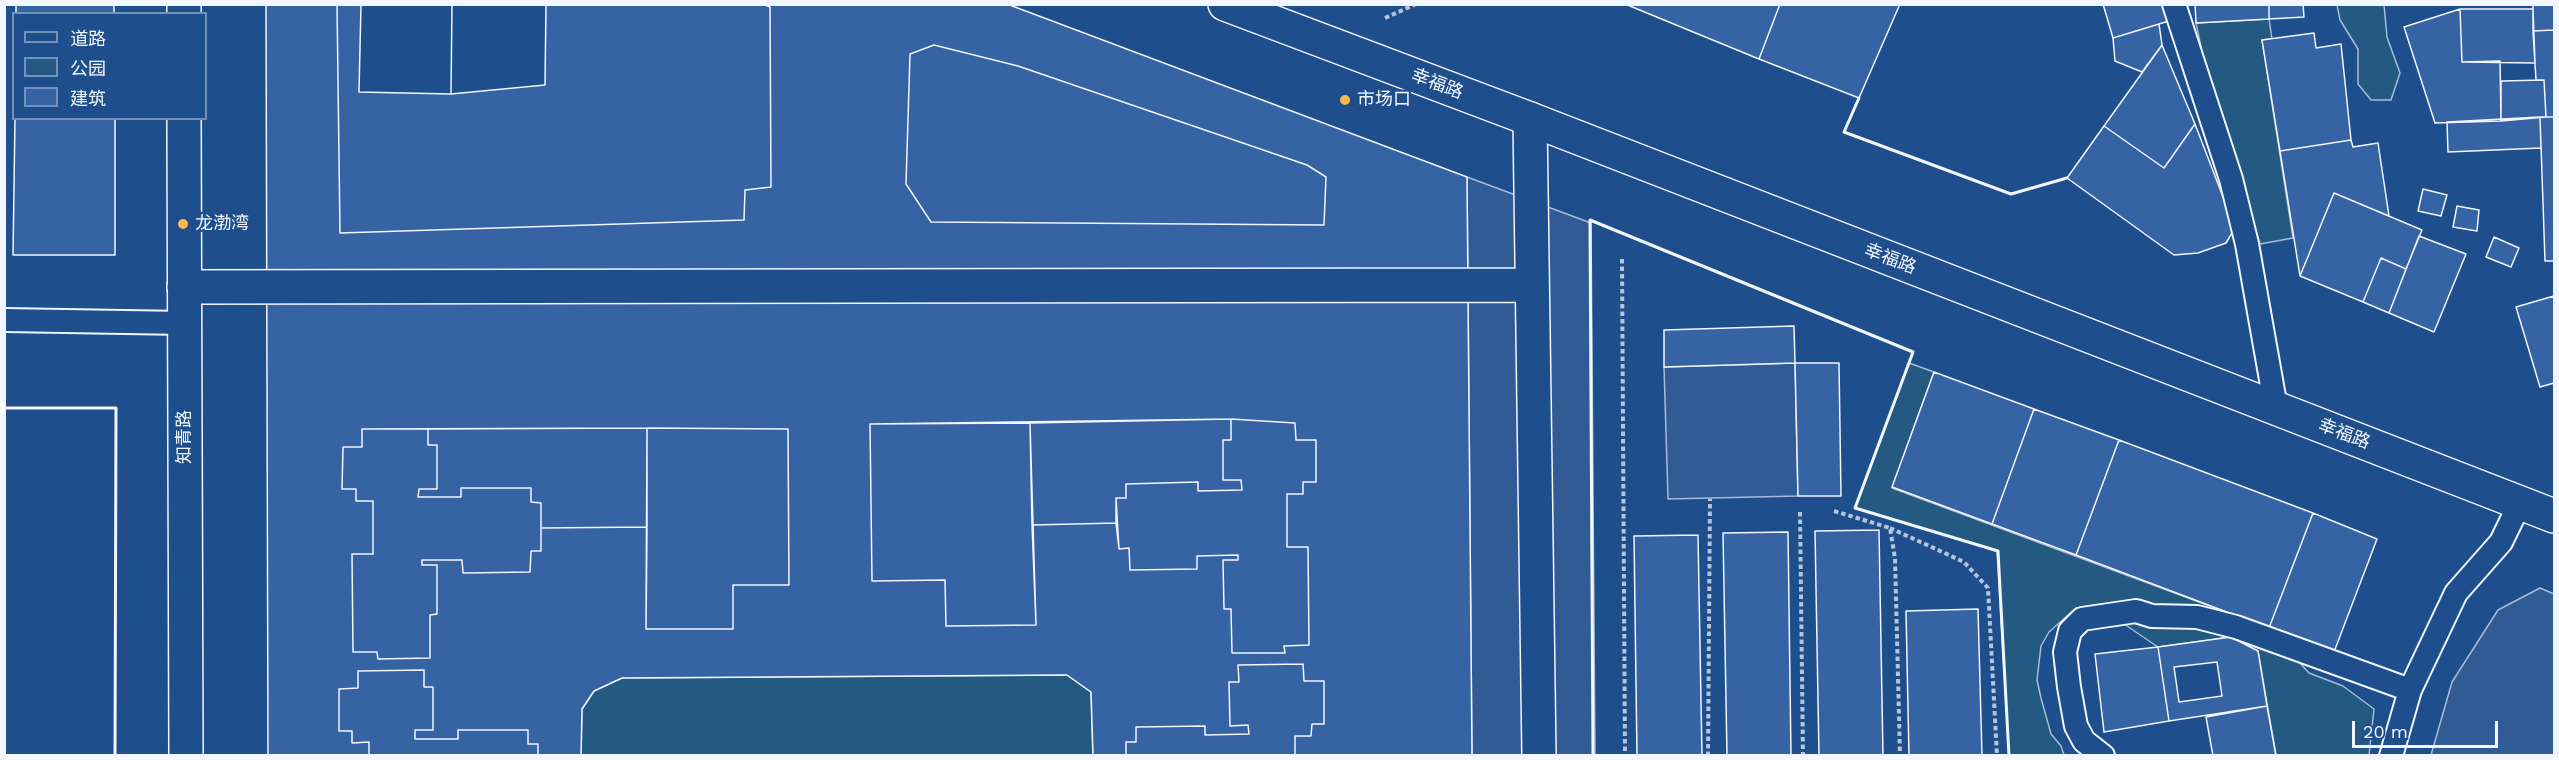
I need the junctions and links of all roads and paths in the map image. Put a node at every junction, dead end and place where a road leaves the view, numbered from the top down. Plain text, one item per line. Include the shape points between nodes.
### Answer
1 (1225, 4) edge
2 (2174, 4) edge
3 (1530, 119) junction
4 (184, 120) edge
5 (1622, 260) dead end
6 (1532, 285) junction
7 (184, 287) junction
8 (4, 320) edge
9 (185, 323) junction
10 (2276, 408) junction
11 (1710, 499) dead end
12 (2541, 510) edge
13 (1834, 511) dead end
14 (1800, 512) dead end
15 (1890, 528) junction
16 (2410, 690) junction
17 (186, 756) edge
18 (1539, 756) edge
19 (1625, 756) edge
20 (1708, 756) edge
21 (1803, 756) edge
22 (1900, 756) edge
23 (1997, 756) edge
24 (2103, 756) edge
25 (2391, 756) edge

1 - 3 main road, 幸福路
2 - 10 lane via 2228,169 2244,233
3 - 6 main road
3 - 10 main road, 幸福路
4 - 7 main road, 知青路
5 - 19 path
6 - 7 main road
6 - 18 main road
7 - 9 main road, 知青路
8 - 9 lane
9 - 17 main road, 知青路
10 - 12 main road, 幸福路
11 - 20 path
12 - 16 lane via 2501,542 2456,593
13 - 15 path
14 - 21 path
15 - 22 path via 1895,558
15 - 23 path via 1964,562 1988,588
16 - 24 lane via 2236,627 2197,617 2136,611 2082,619 2070,631 2065,652 2068,687 2076,726 2084,741
16 - 25 lane

